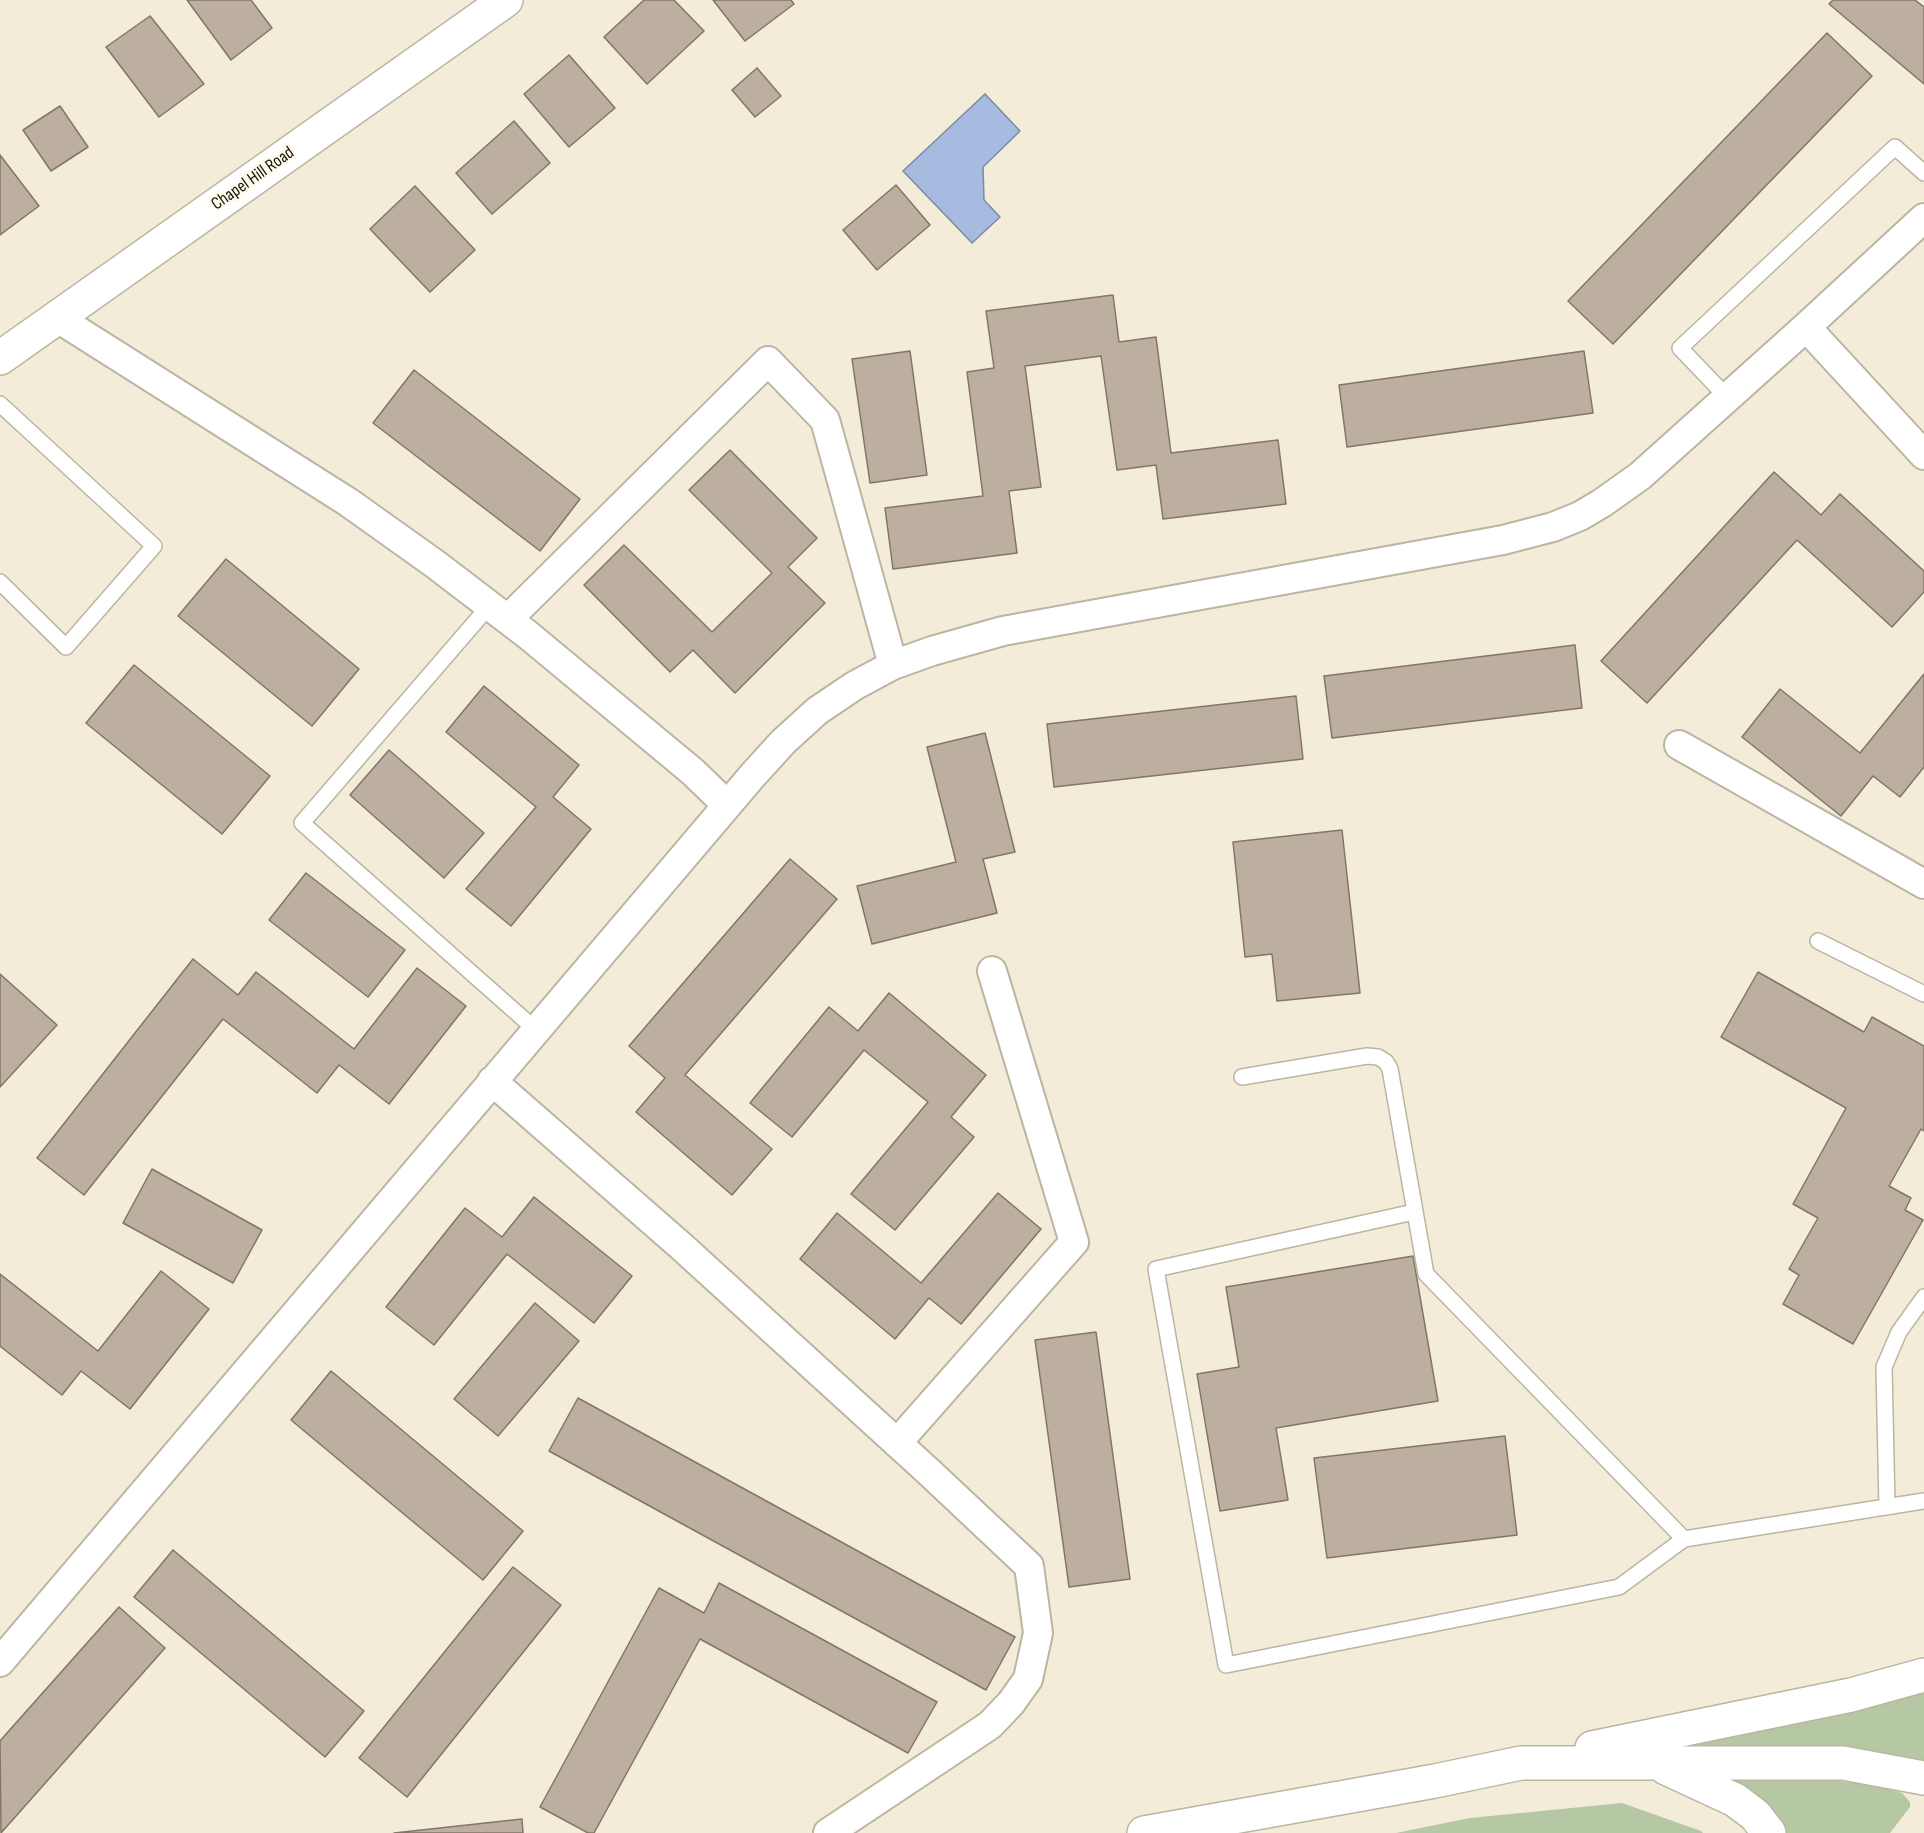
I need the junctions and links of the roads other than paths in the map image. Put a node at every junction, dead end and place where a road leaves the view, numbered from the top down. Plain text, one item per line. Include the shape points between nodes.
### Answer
1 (506, 0) edge
2 (1924, 173) edge
3 (1924, 218) edge
4 (56, 317) junction
5 (1806, 327) junction
6 (0, 358) edge
7 (1727, 397) junction
8 (0, 404) edge
9 (1924, 455) edge
10 (0, 582) edge
11 (499, 612) junction
12 (893, 665) junction
13 (1678, 745) dead end
14 (727, 805) junction
15 (1924, 884) edge
16 (1818, 941) dead end
17 (992, 971) dead end
18 (1924, 994) edge
19 (536, 1030) junction
20 (1242, 1077) dead end
21 (492, 1081) junction
22 (1414, 1212) junction
23 (1924, 1297) edge
24 (897, 1443) junction
25 (1924, 1501) edge
26 (1887, 1507) junction
27 (1684, 1539) junction
28 (0, 1662) edge
29 (1924, 1674) edge
30 (1521, 1763) junction
31 (1653, 1763) junction
32 (1924, 1778) edge
33 (828, 1833) edge
34 (1144, 1833) edge
35 (1770, 1833) edge

1 - 4 main road, Chapel Hill Road
2 - 7 lane via 1895,147 1680,348
3 - 5 street
4 - 6 main road, Chapel Hill Road
4 - 11 street via 348,502
5 - 7 street
5 - 9 street
7 - 12 street via 1640,476 1580,516 1553,527 1503,540 1003,631
8 - 10 lane via 154,546 66,647
11 - 12 street via 768,361 825,420
11 - 14 street via 693,772
11 - 19 lane via 302,823
12 - 14 street via 818,711 783,742
13 - 15 street
14 - 19 street
16 - 18 lane
17 - 24 street via 1074,1242
19 - 21 street
20 - 22 lane via 1367,1056 1386,1062
21 - 24 street
21 - 28 street
22 - 27 lane via 1426,1274
22 - 27 lane via 1156,1269 1226,1665 1619,1587
23 - 26 lane via 1899,1332 1884,1367
24 - 33 street via 1029,1566 1038,1633 1028,1679 990,1725
25 - 26 lane
26 - 27 lane
29 - 30 main road via 1851,1695
30 - 31 main road
30 - 34 main road
31 - 32 main road via 1844,1763
31 - 35 main road via 1735,1800

